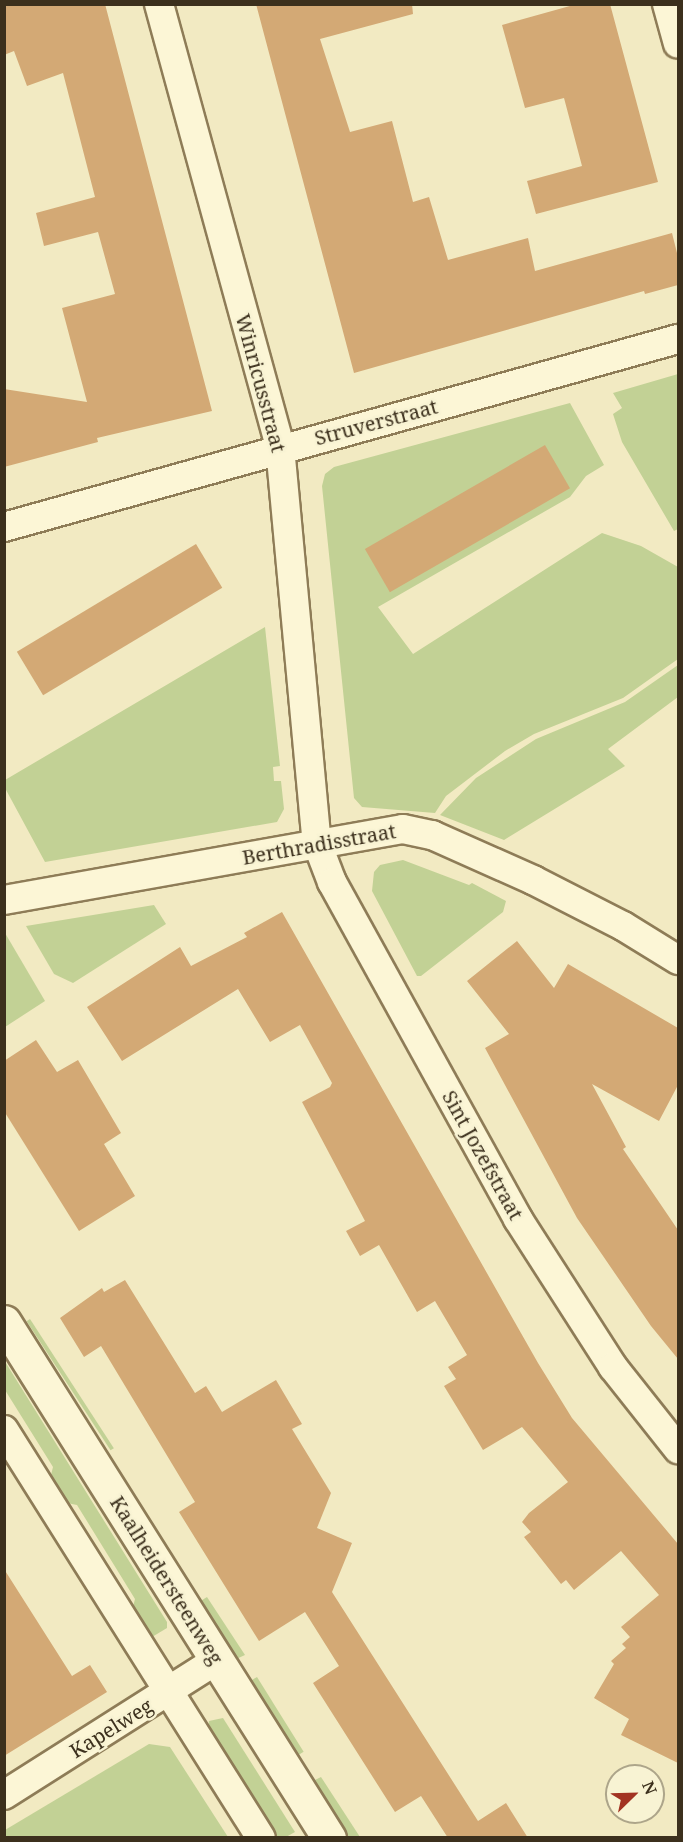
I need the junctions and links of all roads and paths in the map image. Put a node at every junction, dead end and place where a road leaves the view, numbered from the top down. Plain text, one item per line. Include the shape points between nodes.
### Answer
1 (159, 4) edge
2 (666, 4) edge
3 (678, 44) edge
4 (678, 339) edge
5 (280, 447) junction
6 (4, 527) edge
7 (317, 843) junction
8 (4, 900) edge
9 (678, 960) edge
10 (4, 1322) edge
11 (4, 1430) edge
12 (678, 1449) edge
13 (217, 1660) junction
14 (169, 1691) junction
15 (4, 1795) edge
16 (261, 1838) edge
17 (329, 1838) edge

1 - 5 street, Winricusstraat
2 - 3 street
4 - 5 street, Struverstraat
5 - 6 street, Struverstraat
5 - 7 street, Winricusstraat
7 - 8 street, Berthradisstraat
7 - 9 street, Berthradisstraat via 403,829 432,835 593,910
7 - 12 street, Sint Jozefstraat via 332,882 518,1219 613,1367
10 - 13 street, Kaalheidersteenweg
11 - 14 street
13 - 14 street, Kapelweg
13 - 17 street, Kaalheidersteenweg
14 - 15 street, Kapelweg
14 - 16 street

